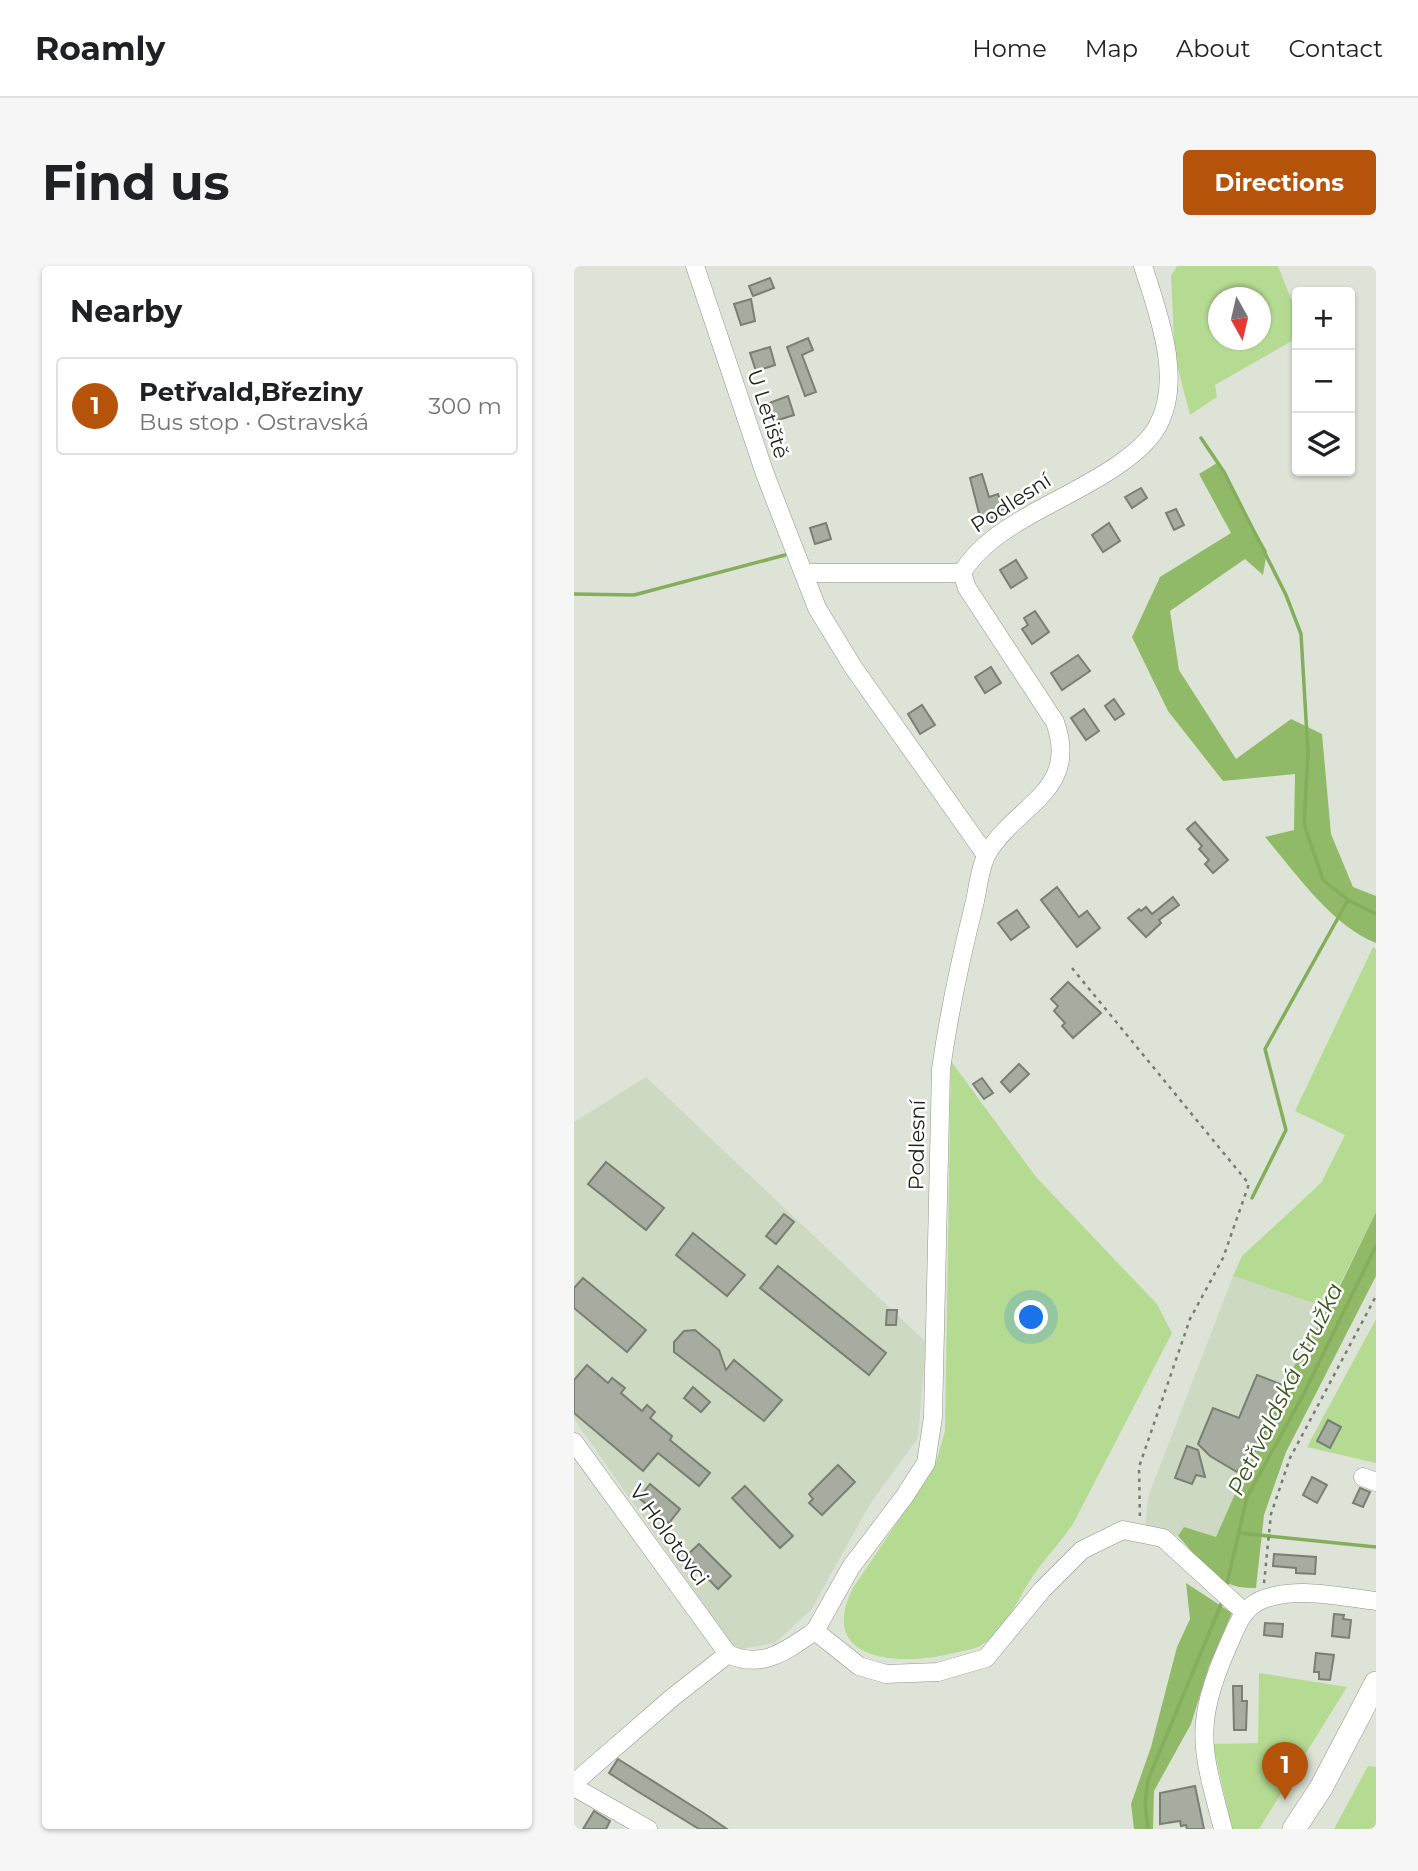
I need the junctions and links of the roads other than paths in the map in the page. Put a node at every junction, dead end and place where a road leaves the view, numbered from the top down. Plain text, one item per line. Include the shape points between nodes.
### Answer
1 (695, 266) edge
2 (1143, 266) edge
3 (805, 573) junction
4 (962, 573) junction
5 (986, 855) junction
6 (574, 1442) edge
7 (1376, 1601) edge
8 (1243, 1611) junction
9 (815, 1631) junction
10 (728, 1654) junction
11 (1376, 1683) edge
12 (574, 1785) edge
13 (648, 1829) edge
14 (1223, 1829) edge
15 (1294, 1829) edge

1 - 3 street, U Letiště via 765,474
2 - 4 street, Podlesní via 1160,318 1168,374 1157,427 1137,450 979,550
3 - 4 street
3 - 5 street, U Letiště via 817,608 853,667
4 - 5 street, Podlesní via 967,589 1055,722 1062,741 1062,758 1054,779
5 - 9 street, Podlesní via 948,1017 941,1069 933,1417 926,1463 851,1567
6 - 10 street, V Holotovci
7 - 8 street via 1293,1593 1262,1600
8 - 9 street via 1163,1538 1123,1531 1082,1550 986,1658 939,1672 886,1674 859,1666
8 - 14 street via 1219,1666 1203,1722 1203,1752
9 - 10 street via 780,1655 742,1661
10 - 12 street
11 - 15 main road
12 - 13 street

